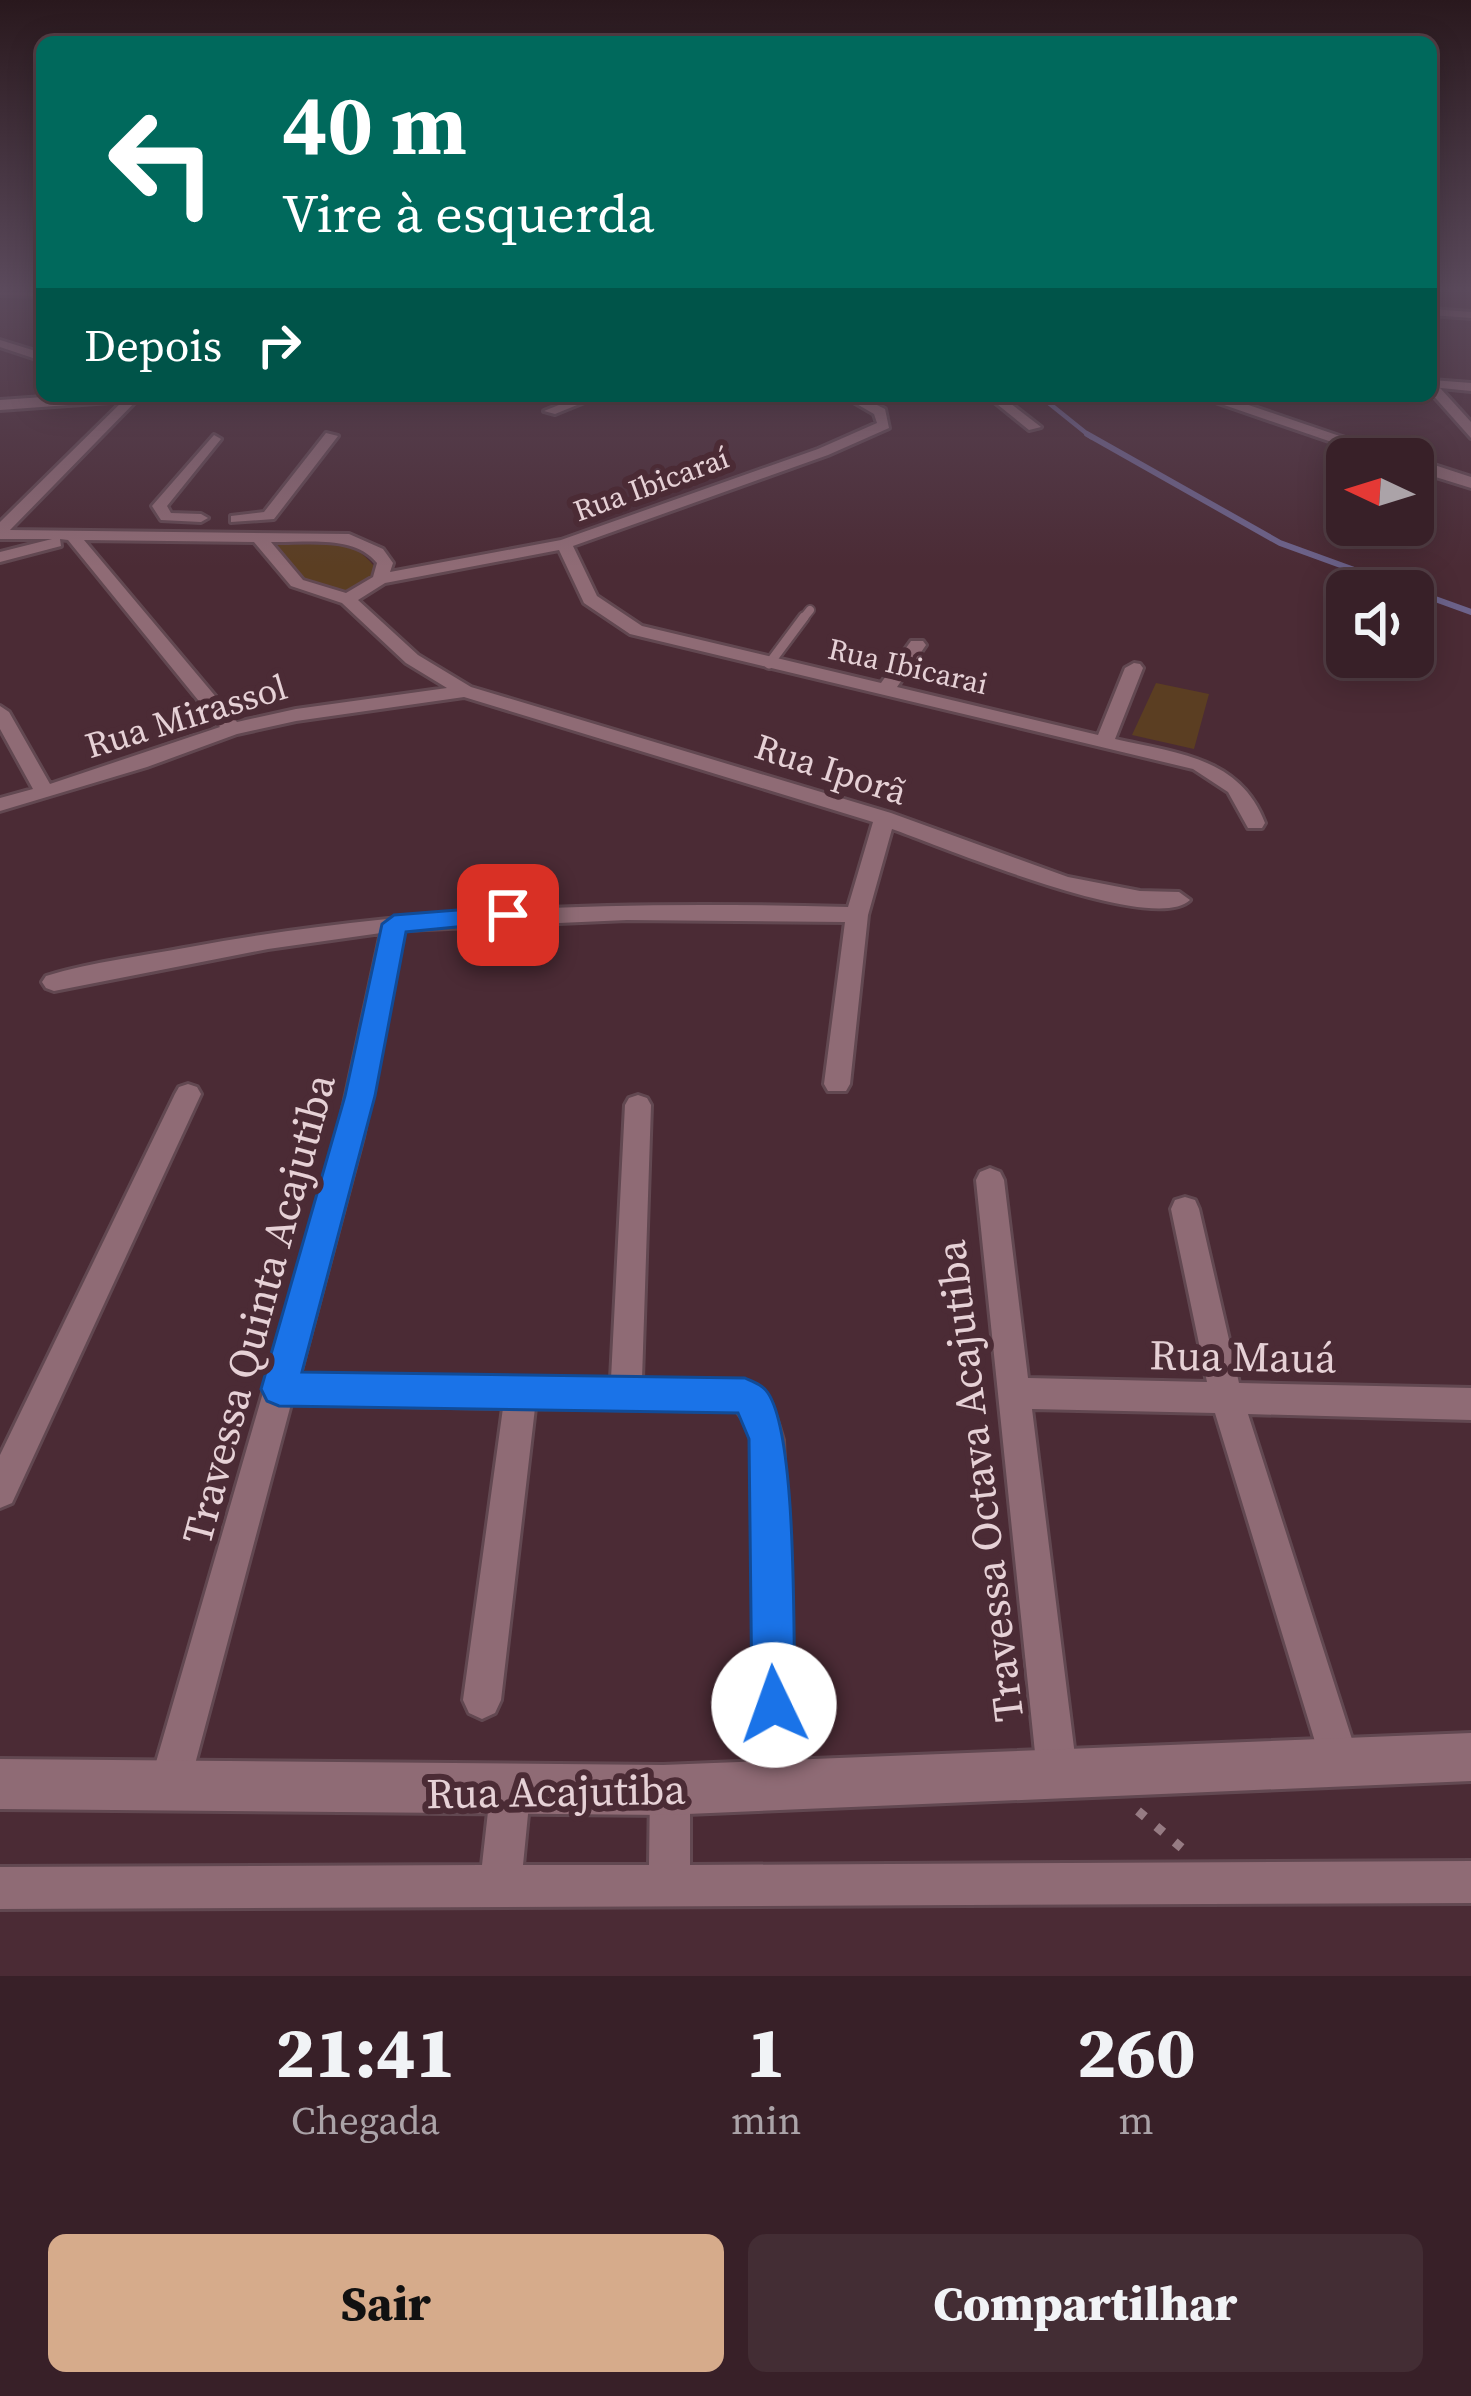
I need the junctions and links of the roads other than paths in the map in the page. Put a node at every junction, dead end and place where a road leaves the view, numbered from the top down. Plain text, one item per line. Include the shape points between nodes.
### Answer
1 (1471, 387) edge
2 (1437, 390) edge
3 (1437, 395) edge
4 (50, 402) edge
5 (129, 402) edge
6 (576, 402) edge
7 (861, 402) edge
8 (1001, 402) edge
9 (1224, 402) edge
10 (0, 406) edge
11 (550, 411) dead end
12 (1034, 427) dead end
13 (1471, 433) edge
14 (331, 436) dead end
15 (1334, 438) edge
16 (214, 439) dead end
17 (1434, 471) edge
18 (1471, 483) edge
19 (207, 518) junction
20 (0, 532) edge
21 (196, 534) junction
22 (256, 536) junction
23 (74, 537) junction
24 (565, 544) junction
25 (0, 557) edge
26 (380, 579) junction
27 (348, 599) junction
28 (810, 610) dead end
29 (917, 645) dead end
30 (769, 664) junction
31 (1134, 668) dead end
32 (465, 691) junction
33 (885, 692) junction
34 (0, 712) edge
35 (232, 729) junction
36 (1104, 743) junction
37 (45, 793) junction
38 (0, 805) edge
39 (884, 818) junction
40 (1255, 823) dead end
41 (1179, 900) dead end
42 (856, 916) junction
43 (394, 924) junction
44 (54, 982) dead end
45 (837, 1084) dead end
46 (188, 1094) dead end
47 (638, 1105) dead end
48 (989, 1180) dead end
49 (1185, 1209) dead end
50 (279, 1389) junction
51 (521, 1391) junction
52 (626, 1392) junction
53 (1013, 1393) junction
54 (1226, 1396) junction
55 (1470, 1407) edge
56 (0, 1491) edge
57 (482, 1700) dead end
58 (1471, 1756) edge
59 (1340, 1758) junction
60 (1073, 1772) junction
61 (170, 1783) junction
62 (777, 1783) junction
63 (0, 1784) edge
64 (670, 1790) junction
65 (509, 1794) junction
66 (1471, 1882) edge
67 (500, 1887) junction
68 (669, 1887) junction
69 (0, 1888) edge

1 - 2 street
3 - 13 street
4 - 10 street
5 - 20 street
6 - 11 street
7 - 24 street, Rua Ibicaraí via 880,412 884,425
8 - 12 street
9 - 15 street
14 - 19 street via 269,516
16 - 19 street via 159,506 166,517
17 - 18 street
19 - 21 street
20 - 23 street
21 - 22 street
21 - 23 street
22 - 26 street via 359,542 382,558
22 - 27 street via 304,588
23 - 25 street
23 - 35 street
24 - 26 street, Rua Ibicaraí
24 - 30 street, Rua Ibicarai via 590,599 619,623
26 - 27 street
27 - 32 street via 412,658
28 - 30 lane
29 - 33 street
30 - 33 street, Rua Ibicarai
31 - 36 street
32 - 35 street, Rua Mirassol
32 - 39 street, Rua Iporã
33 - 36 street, Rua Ibicarai
34 - 37 street
35 - 37 street, Rua Mirassol
36 - 40 street, Rua Ibicarai via 1221,774 1245,796
37 - 38 street, Rua Mirassol
39 - 41 street, Rua Iporã via 1090,890
39 - 42 street
42 - 43 street via 581,912
42 - 45 street
43 - 44 street
43 - 50 street, Travessa Quinta Acajutiba via 360,1096
46 - 56 street
47 - 52 street
48 - 53 street, Travessa Octava Acajutiba
49 - 54 street
50 - 51 street
50 - 61 street, Travessa Quinta Acajutiba
51 - 52 street
51 - 57 street
52 - 62 street via 745,1396 754,1404 767,1439
53 - 54 street, Rua Mauá
53 - 60 street, Travessa Octava Acajutiba
54 - 55 street, Rua Mauá
54 - 59 street
58 - 59 street, Rua Acajutiba
59 - 60 street, Rua Acajutiba
60 - 62 street, Rua Acajutiba
61 - 63 street, Rua Acajutiba
61 - 65 street, Rua Acajutiba
62 - 64 street, Rua Acajutiba
64 - 65 street, Rua Acajutiba
64 - 68 street
65 - 67 street
66 - 68 street
67 - 68 street
67 - 69 street

